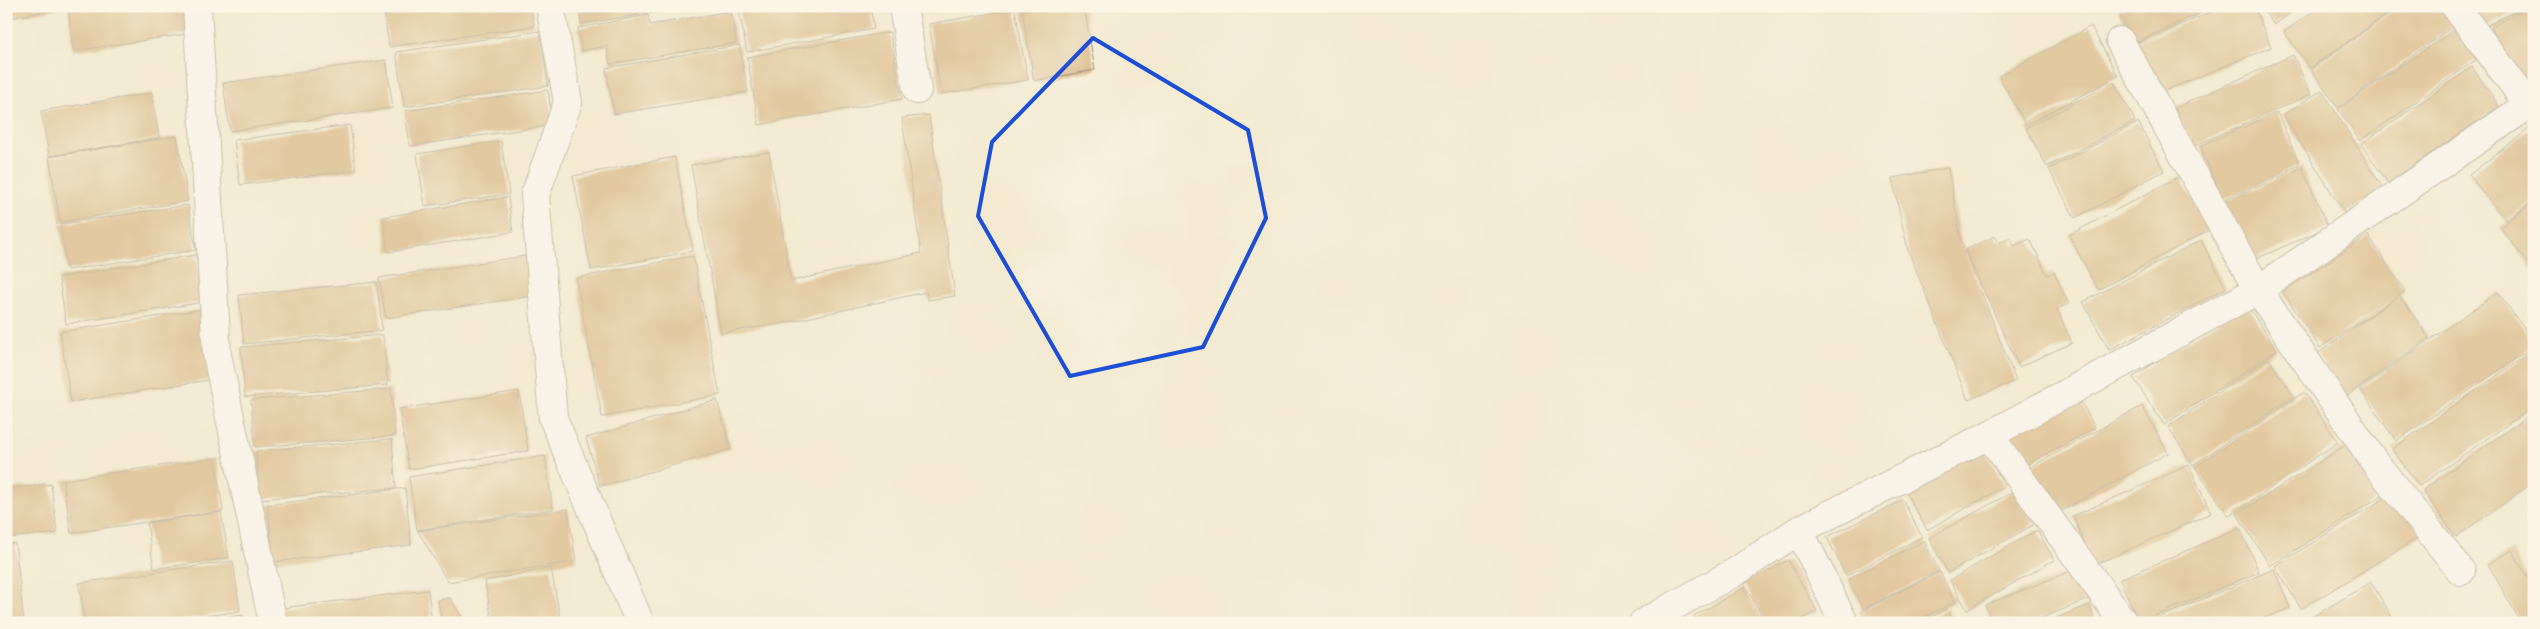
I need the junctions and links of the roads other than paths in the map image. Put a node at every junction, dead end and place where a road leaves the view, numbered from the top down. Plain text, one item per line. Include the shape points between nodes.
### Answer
1 (197, 6) edge
2 (550, 6) edge
3 (903, 6) edge
4 (2455, 6) edge
5 (2120, 41) dead end
6 (918, 90) dead end
7 (2531, 102) edge
8 (2258, 290) junction
9 (1988, 434) junction
10 (1799, 530) junction
11 (2461, 571) dead end
12 (273, 623) edge
13 (640, 623) edge
14 (1643, 623) edge
15 (1844, 623) edge
16 (2124, 623) edge

1 - 12 street via 217,355
2 - 13 street via 568,102 535,195 553,418
3 - 6 street
4 - 7 street
5 - 8 street
7 - 8 street
8 - 9 street
8 - 11 street via 2376,464
9 - 10 street
9 - 16 street
10 - 14 street via 1736,572
10 - 15 street

